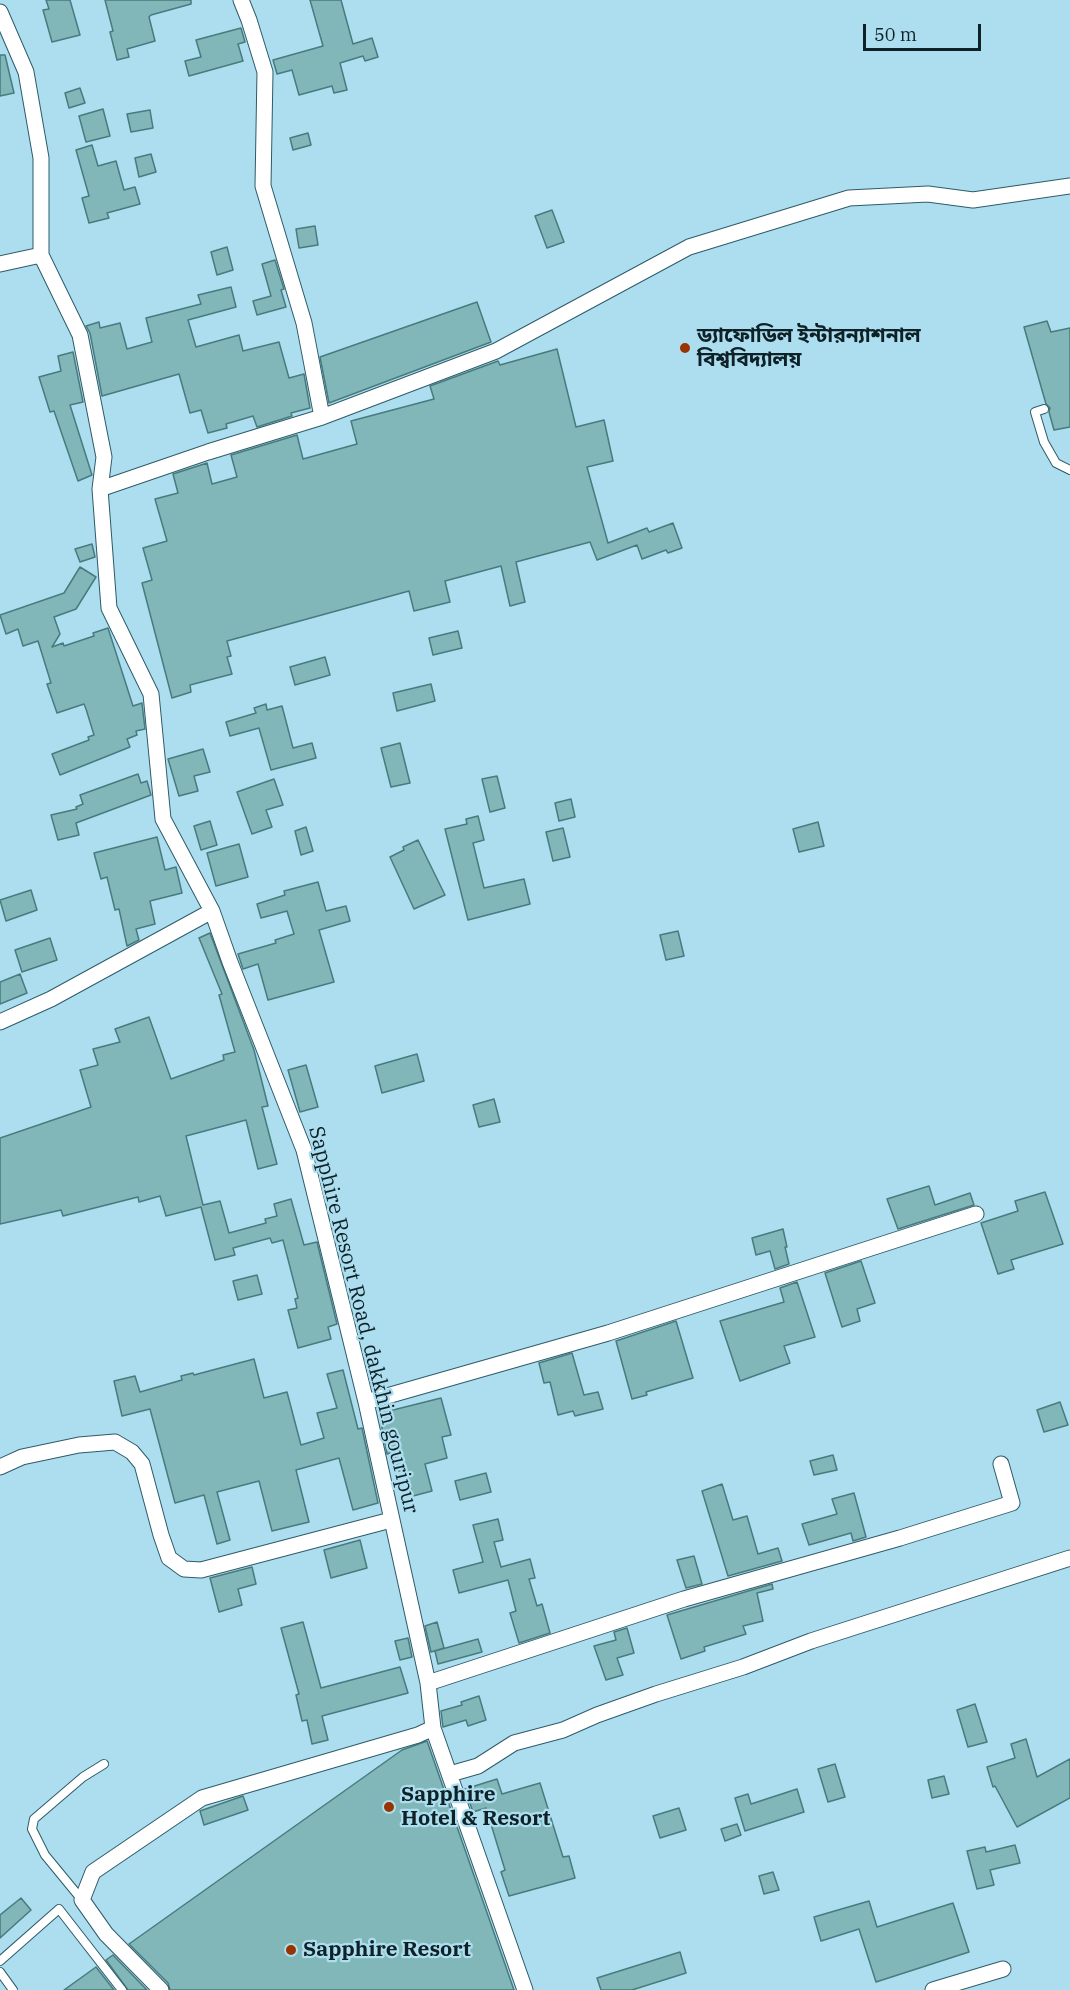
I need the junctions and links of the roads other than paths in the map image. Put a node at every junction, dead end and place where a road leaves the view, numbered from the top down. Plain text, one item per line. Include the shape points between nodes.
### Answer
1 (241, 0) edge
2 (0, 12) edge
3 (1070, 186) edge
4 (40, 255) junction
5 (0, 264) edge
6 (1044, 410) dead end
7 (322, 417) junction
8 (1070, 470) edge
9 (100, 489) junction
10 (212, 911) junction
11 (0, 1022) edge
12 (976, 1214) dead end
13 (366, 1402) junction
14 (1001, 1464) dead end
15 (0, 1467) edge
16 (391, 1520) junction
17 (1070, 1558) edge
18 (428, 1683) junction
19 (433, 1728) junction
20 (104, 1764) dead end
21 (450, 1774) junction
22 (82, 1900) junction
23 (0, 1961) edge
24 (1003, 1969) dead end
25 (0, 1972) edge
26 (13, 1990) edge
27 (122, 1990) edge
28 (161, 1990) edge
29 (525, 1990) edge
30 (933, 1990) edge

1 - 7 street via 265,72 263,186 304,323
2 - 4 street, Sapphire Resort Road, dakkhin gouripur via 27,72 40,158
3 - 7 street via 973,200 928,194 849,198 689,247 496,351
4 - 5 street
4 - 9 street, Sapphire Resort Road, dakkhin gouripur via 80,335 104,457
6 - 8 lane via 1035,412 1044,442 1056,463
7 - 9 street
9 - 10 street, Sapphire Resort Road, dakkhin gouripur via 109,608 151,694 163,819
10 - 11 street via 51,999
10 - 13 street, Sapphire Resort Road, dakkhin gouripur via 304,1150
12 - 13 street via 608,1333
13 - 16 street, Sapphire Resort Road, dakkhin gouripur
14 - 18 street via 1012,1503 684,1599
15 - 16 street via 79,1445 115,1442 142,1464 170,1558 184,1569 201,1570
16 - 18 street, Sapphire Resort Road, dakkhin gouripur
17 - 21 street via 811,1641 563,1730 513,1743 478,1766
18 - 19 street, Sapphire Resort Road, dakkhin gouripur
19 - 21 street, Sapphire Resort Road, dakkhin gouripur
19 - 22 street via 202,1798 93,1872
20 - 22 lane via 34,1819 32,1829 45,1855
21 - 29 street, Sapphire Resort Road, dakkhin gouripur
22 - 28 street via 106,1934
23 - 27 lane via 58,1909
24 - 30 street
25 - 26 lane

